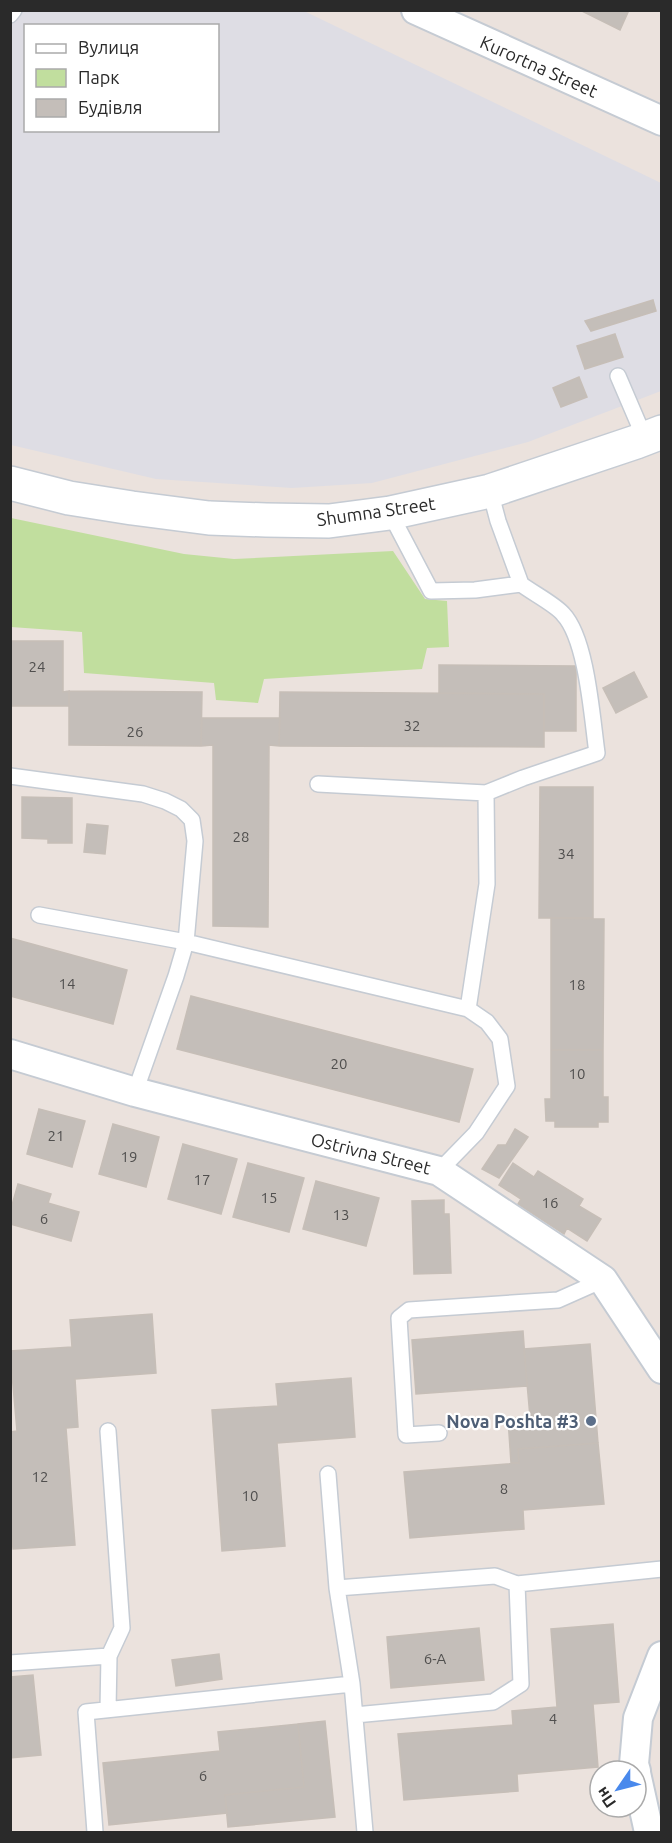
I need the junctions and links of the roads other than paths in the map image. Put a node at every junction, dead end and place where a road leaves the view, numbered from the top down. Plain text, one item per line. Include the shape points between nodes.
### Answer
1 (14, 10) edge
2 (416, 10) edge
3 (10, 15) edge
4 (662, 121) edge
5 (618, 376) dead end
6 (653, 435) edge
7 (10, 483) edge
8 (490, 491) junction
9 (390, 513) junction
10 (521, 584) junction
11 (10, 776) edge
12 (318, 784) dead end
13 (486, 793) junction
14 (39, 915) dead end
15 (186, 942) junction
16 (468, 1009) junction
17 (12, 1063) edge
18 (135, 1092) junction
19 (440, 1171) junction
20 (603, 1280) junction
21 (662, 1369) edge
22 (108, 1431) dead end
23 (439, 1433) dead end
24 (328, 1474) dead end
25 (662, 1569) edge
26 (517, 1584) junction
27 (337, 1588) junction
28 (109, 1656) junction
29 (662, 1656) edge
30 (10, 1663) edge
31 (352, 1684) junction
32 (108, 1709) junction
33 (355, 1715) junction
34 (634, 1759) edge
35 (95, 1833) edge
36 (365, 1833) edge

1 - 3 lane
2 - 4 street, Kurortna Street
5 - 6 lane
6 - 8 main road, Shumna Street
7 - 9 main road, Shumna Street via 69,498 209,518 329,520
8 - 9 main road, Shumna Street
8 - 10 lane
9 - 10 lane via 431,591
10 - 13 lane via 563,614 575,634 584,659 597,753
11 - 15 lane via 143,794 181,808 192,820 195,841
12 - 13 lane
13 - 16 lane via 487,884
14 - 15 lane
15 - 16 lane
15 - 18 lane
16 - 19 lane via 487,1022 500,1039 507,1086 476,1133
17 - 18 street, Ostrivna Street
18 - 19 street, Ostrivna Street
19 - 20 street, Ostrivna Street
20 - 21 street, Ostrivna Street
20 - 23 lane via 558,1300 409,1310 399,1318 406,1436
22 - 28 lane via 122,1628
24 - 27 lane
25 - 26 lane
26 - 27 lane via 495,1576
26 - 33 lane via 521,1684 493,1702
27 - 31 lane
28 - 30 lane
28 - 32 lane
29 - 34 street via 638,1718
31 - 32 lane
31 - 33 lane
32 - 35 lane via 86,1712
33 - 36 lane

